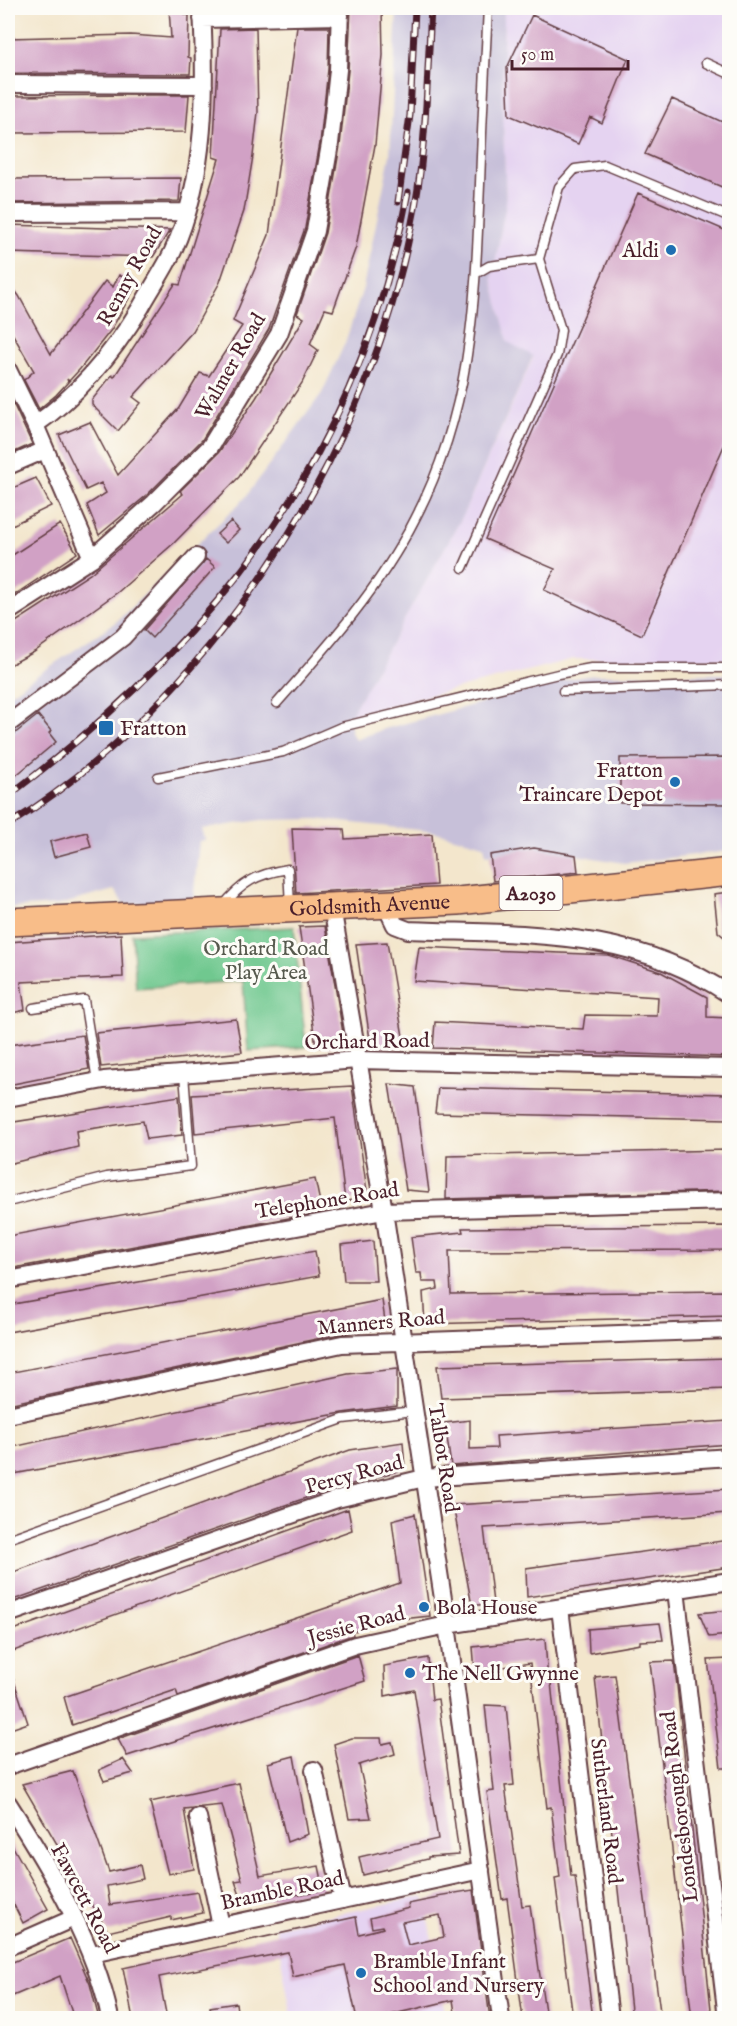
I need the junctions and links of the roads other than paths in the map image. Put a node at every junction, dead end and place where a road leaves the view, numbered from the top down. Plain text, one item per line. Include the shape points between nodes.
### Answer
1 (488, 8) edge
2 (340, 12) edge
3 (202, 13) edge
4 (706, 63) dead end
5 (729, 74) edge
6 (8, 84) edge
7 (204, 85) junction
8 (186, 212) junction
9 (8, 213) edge
10 (729, 217) edge
11 (539, 259) junction
12 (477, 273) junction
13 (8, 370) edge
14 (35, 425) junction
15 (45, 450) junction
16 (8, 466) edge
17 (196, 557) dead end
18 (92, 558) junction
19 (463, 568) dead end
20 (8, 612) edge
21 (729, 668) edge
22 (729, 685) edge
23 (563, 691) dead end
24 (277, 704) dead end
25 (8, 724) edge
26 (158, 777) dead end
27 (729, 872) edge
28 (458, 901) junction
29 (385, 904) junction
30 (332, 907) junction
31 (290, 908) junction
32 (218, 912) junction
33 (8, 922) edge
34 (460, 932) junction
35 (729, 995) edge
36 (33, 1008) dead end
37 (357, 1060) junction
38 (729, 1068) edge
39 (184, 1074) junction
40 (97, 1081) junction
41 (8, 1098) edge
42 (729, 1201) edge
43 (8, 1202) edge
44 (384, 1210) junction
45 (8, 1280) edge
46 (729, 1330) edge
47 (403, 1340) junction
48 (414, 1411) junction
49 (8, 1415) edge
50 (729, 1457) edge
51 (424, 1478) junction
52 (8, 1539) edge
53 (729, 1581) edge
54 (676, 1590) junction
55 (560, 1608) junction
56 (8, 1614) edge
57 (447, 1625) junction
58 (8, 1766) edge
59 (314, 1770) dead end
60 (9, 1807) edge
61 (198, 1817) dead end
62 (481, 1870) junction
63 (343, 1900) junction
64 (74, 1918) junction
65 (221, 1926) junction
66 (8, 1947) edge
67 (92, 1954) junction
68 (111, 2019) edge
69 (501, 2019) edge
70 (610, 2019) edge
71 (727, 2019) edge

1 - 12 lane
2 - 3 street
2 - 18 street, Walmer Road via 330,144 315,231 279,334 210,447
3 - 7 street, Renny Road
4 - 5 lane
6 - 7 street
7 - 8 street, Renny Road via 198,160
8 - 9 street
8 - 14 street, Renny Road via 172,251 122,338 59,409
10 - 11 lane via 605,165 575,169 559,187
11 - 12 lane via 489,266
11 - 19 lane via 561,330 557,355
12 - 24 lane via 465,374 446,448 415,519 370,593
13 - 14 street
14 - 15 street
15 - 16 street
15 - 18 street
17 - 25 street via 123,638
18 - 20 street, Walmer Road
21 - 26 lane via 591,668 558,674 342,727 284,752
22 - 23 lane
27 - 28 main road, Goldsmith Avenue / A2030
28 - 29 main road, Goldsmith Avenue / A2030
28 - 34 street
29 - 30 main road, Goldsmith Avenue / A2030
29 - 34 street via 395,925 408,930
30 - 31 main road, Goldsmith Avenue / A2030
30 - 37 street, Talbot Road
31 - 32 main road, Goldsmith Avenue / A2030
31 - 32 lane via 288,868 264,873 237,888
32 - 33 main road, Goldsmith Avenue / A2030
34 - 35 street via 585,939 628,947 703,977
36 - 40 lane via 84,1000
37 - 38 street, Orchard Road
37 - 39 street, Orchard Road
37 - 44 street, Talbot Road
39 - 40 street, Orchard Road
39 - 43 lane via 191,1166 107,1177
40 - 41 street, Orchard Road
42 - 44 street, Telephone Road
44 - 45 street, Telephone Road
44 - 47 street, Talbot Road
46 - 47 street, Manners Road
47 - 48 street, Talbot Road
47 - 49 street, Manners Road via 342,1344
48 - 51 street, Talbot Road
48 - 52 lane via 343,1419
50 - 51 street, Percy Road
51 - 56 street, Percy Road via 337,1499
51 - 57 street, Talbot Road
53 - 54 street, Jessie Road
54 - 55 street, Jessie Road
54 - 71 street, Londesborough Road
55 - 57 street, Jessie Road
55 - 70 street, Sutherland Road
57 - 58 street, Jessie Road via 355,1645
57 - 62 street, Talbot Road
59 - 63 street
60 - 64 street, Fawcett Road
61 - 65 street
62 - 63 street, Bramble Road
62 - 69 street, Talbot Road
63 - 65 street, Bramble Road
64 - 66 street
64 - 67 street, Fawcett Road
65 - 67 street, Bramble Road
67 - 68 street, Fawcett Road

